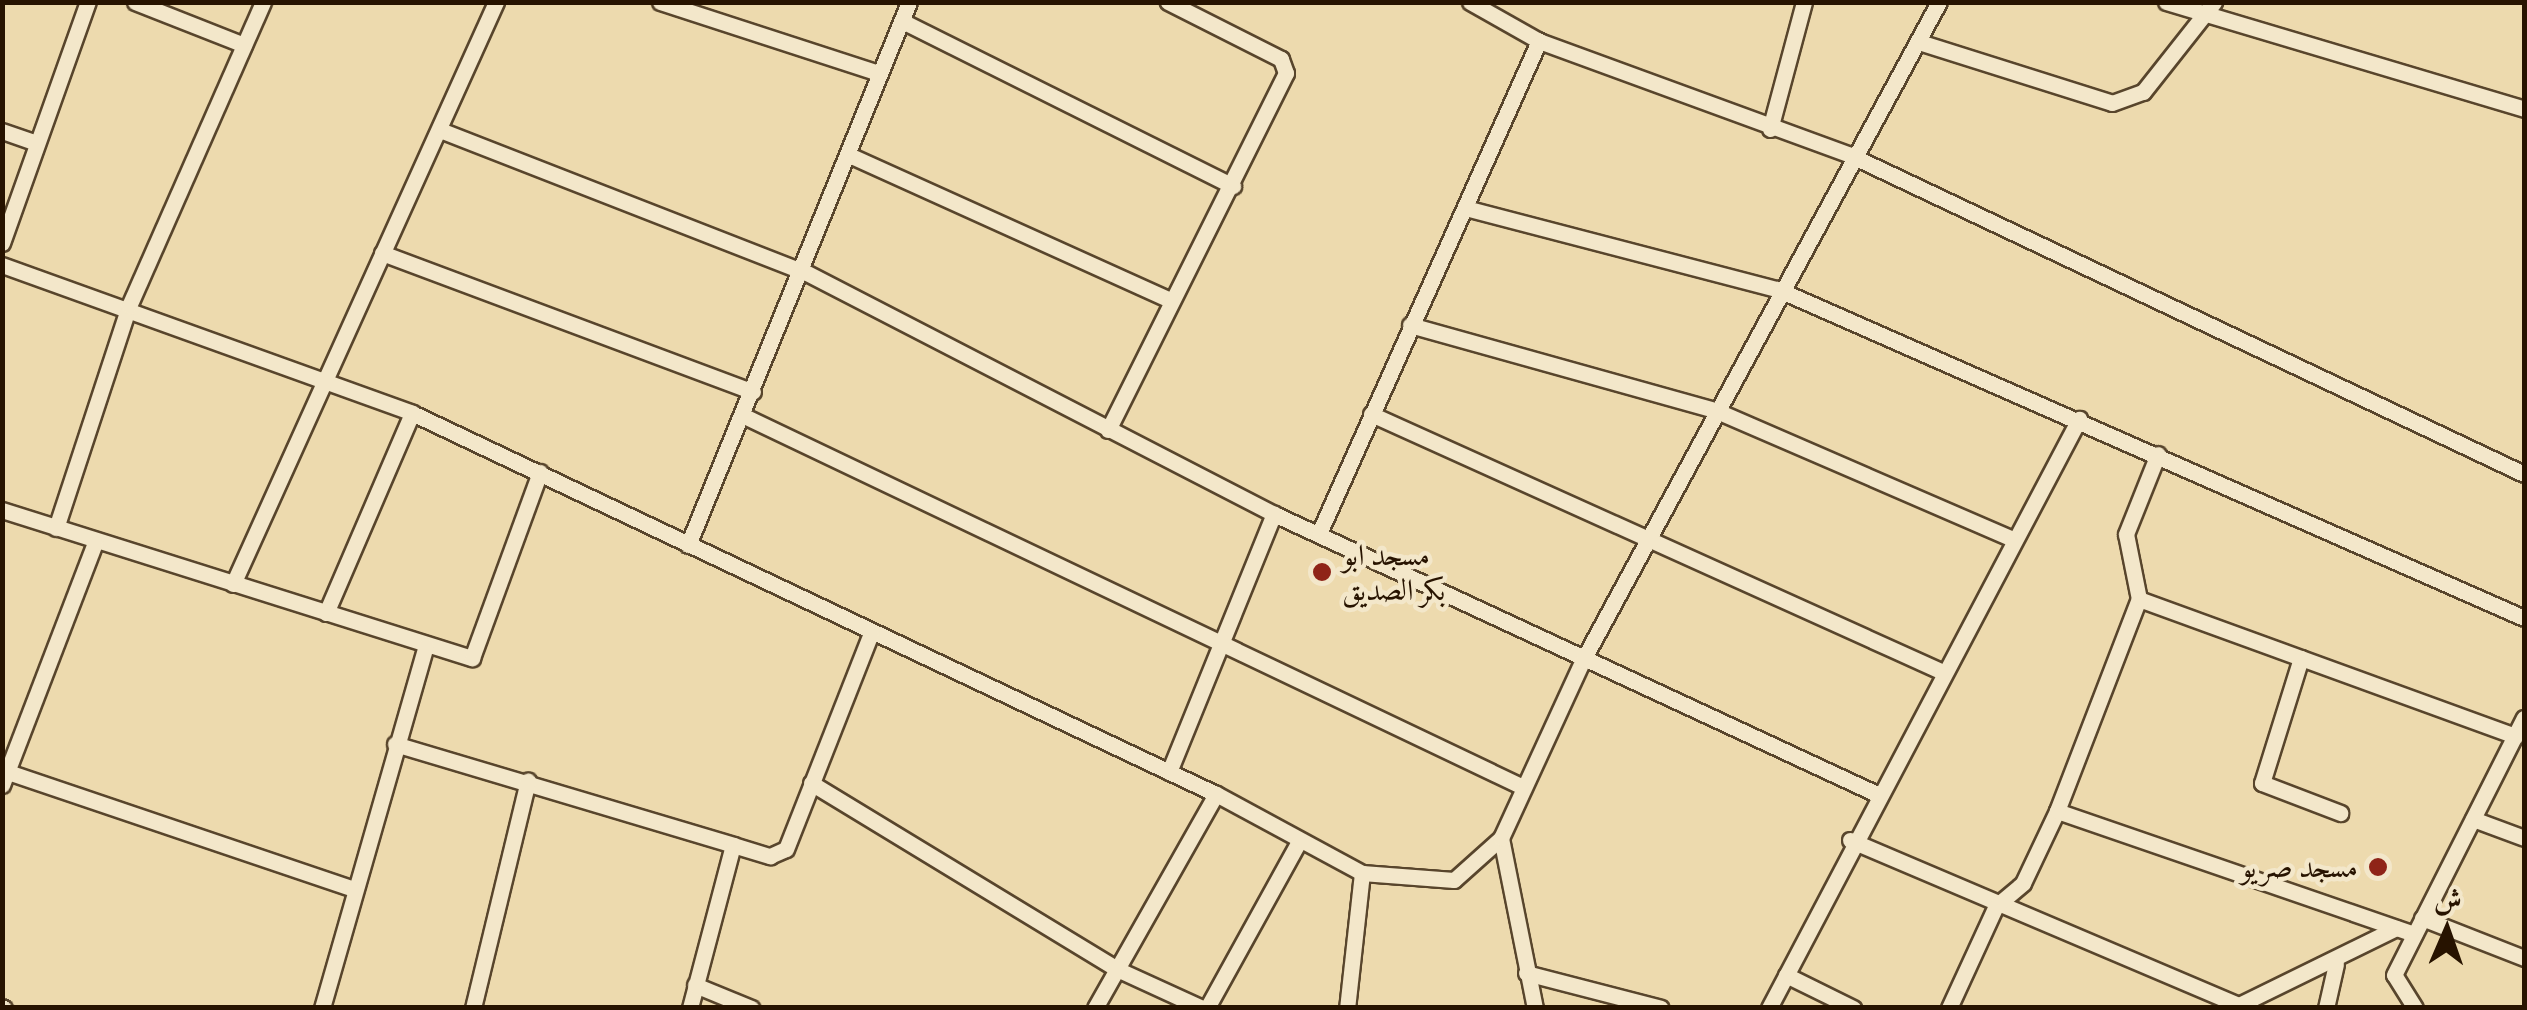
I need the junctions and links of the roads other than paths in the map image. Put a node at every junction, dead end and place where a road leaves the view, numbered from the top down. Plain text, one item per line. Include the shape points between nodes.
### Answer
1 (88, 2) edge
2 (135, 2) edge
3 (263, 2) edge
4 (496, 2) edge
5 (660, 2) edge
6 (909, 2) edge
7 (1168, 2) edge
8 (1470, 2) edge
9 (1804, 2) edge
10 (1939, 2) edge
11 (2166, 2) edge
12 (1186, 6) edge
13 (2211, 10) edge
14 (902, 21) junction
15 (1539, 41) junction
16 (1919, 42) junction
17 (244, 46) junction
18 (880, 72) junction
19 (2524, 109) edge
20 (1770, 129) junction
21 (440, 130) junction
22 (2, 131) edge
23 (37, 144) junction
24 (849, 156) junction
25 (1850, 156) junction
26 (1233, 186) junction
27 (1465, 208) junction
28 (2, 243) edge
29 (382, 253) junction
30 (2, 265) edge
31 (805, 272) junction
32 (1777, 289) junction
33 (1170, 300) junction
34 (130, 306) junction
35 (1410, 325) junction
36 (325, 376) junction
37 (753, 392) junction
38 (1717, 412) junction
39 (412, 413) junction
40 (742, 414) junction
41 (1370, 414) junction
42 (2078, 419) junction
43 (1108, 430) junction
44 (2158, 454) junction
45 (540, 472) junction
46 (2524, 474) edge
47 (2, 510) edge
48 (1274, 514) junction
49 (56, 528) junction
50 (1320, 531) junction
51 (1646, 538) junction
52 (2011, 538) junction
53 (95, 543) junction
54 (688, 545) junction
55 (233, 584) junction
56 (2140, 599) junction
57 (326, 613) junction
58 (2524, 618) edge
59 (871, 633) junction
60 (426, 646) junction
61 (1225, 646) junction
62 (2301, 658) junction
63 (1582, 660) junction
64 (1944, 672) junction
65 (2524, 718) edge
66 (2516, 736) junction
67 (396, 744) junction
68 (1169, 772) junction
69 (5, 778) edge
70 (528, 781) junction
71 (811, 782) junction
72 (1523, 787) junction
73 (1216, 794) junction
74 (1879, 795) junction
75 (2057, 811) junction
76 (2340, 813) dead end
77 (2473, 818) junction
78 (1501, 838) junction
79 (2524, 838) edge
80 (1850, 840) junction
81 (1299, 841) junction
82 (733, 844) junction
83 (1362, 873) junction
84 (354, 888) junction
85 (1996, 906) junction
86 (2422, 918) junction
87 (2396, 928) junction
88 (2414, 934) junction
89 (2524, 958) edge
90 (2336, 964) junction
91 (1120, 970) junction
92 (1526, 973) junction
93 (1786, 976) junction
94 (695, 985) junction
95 (2240, 1007) edge
96 (322, 1008) edge
97 (473, 1008) edge
98 (690, 1008) edge
99 (751, 1008) edge
100 (1095, 1008) edge
101 (1204, 1008) edge
102 (1347, 1008) edge
103 (1535, 1008) edge
104 (1661, 1008) edge
105 (1769, 1008) edge
106 (1854, 1008) edge
107 (1949, 1008) edge
108 (2326, 1008) edge
109 (2416, 1008) edge

1 - 23 street
2 - 17 street
3 - 17 street
4 - 21 street
5 - 18 street
6 - 14 street
7 - 12 street
8 - 15 street
9 - 20 street
10 - 16 street
11 - 13 street
12 - 26 street via 1286,65
13 - 16 street via 2144,92 2112,103
13 - 19 street
14 - 18 street
14 - 26 street
15 - 20 street
15 - 27 street
16 - 25 street
17 - 34 street
18 - 24 street
20 - 25 street
21 - 29 street
21 - 31 street
22 - 23 street
23 - 28 street
24 - 31 street
24 - 33 street
25 - 32 street
25 - 46 street
26 - 33 street
27 - 32 street
27 - 35 street
29 - 36 street
29 - 37 street
30 - 34 street
31 - 37 street
31 - 43 street
32 - 38 street
32 - 42 street
33 - 43 street
34 - 36 street
34 - 49 street
35 - 38 street
35 - 41 street
36 - 39 street
36 - 55 street
37 - 40 street
38 - 51 street
38 - 52 street
39 - 45 street
39 - 57 street
40 - 54 street
40 - 61 street
41 - 50 street
41 - 51 street
42 - 44 street
42 - 52 street
43 - 48 street
44 - 56 street via 2126,534
44 - 58 street
45 - 54 street
45 - 60 street via 475,653
47 - 49 street
48 - 50 street
48 - 61 street
49 - 53 street
50 - 63 street
51 - 63 street
51 - 64 street
52 - 64 street
53 - 55 street
53 - 69 street
54 - 59 street
55 - 57 street
56 - 62 street
56 - 75 street
57 - 60 street
59 - 68 street
59 - 71 street
60 - 67 street
61 - 68 street
61 - 72 street
62 - 66 street
62 - 76 street via 2262,783
63 - 72 street
63 - 74 street
64 - 74 street
65 - 66 street
66 - 77 street
67 - 70 street
67 - 84 street
68 - 73 street
69 - 84 street
70 - 82 street
70 - 97 street
71 - 82 street via 782,855
71 - 91 street
72 - 78 street
73 - 81 street
73 - 91 street
74 - 80 street
75 - 85 street via 2023,883
75 - 87 street
77 - 79 street
77 - 86 street
78 - 83 street via 1454,880
78 - 92 street
80 - 85 street
80 - 93 street
81 - 83 street
81 - 101 street
82 - 94 street
83 - 102 street
84 - 96 street
85 - 95 street
85 - 107 street
86 - 88 street
86 - 89 street
87 - 88 street
87 - 90 street
88 - 109 street via 2394,975
90 - 95 street
90 - 108 street
91 - 100 street
91 - 101 street
92 - 103 street
92 - 104 street
93 - 105 street
93 - 106 street
94 - 98 street
94 - 99 street

